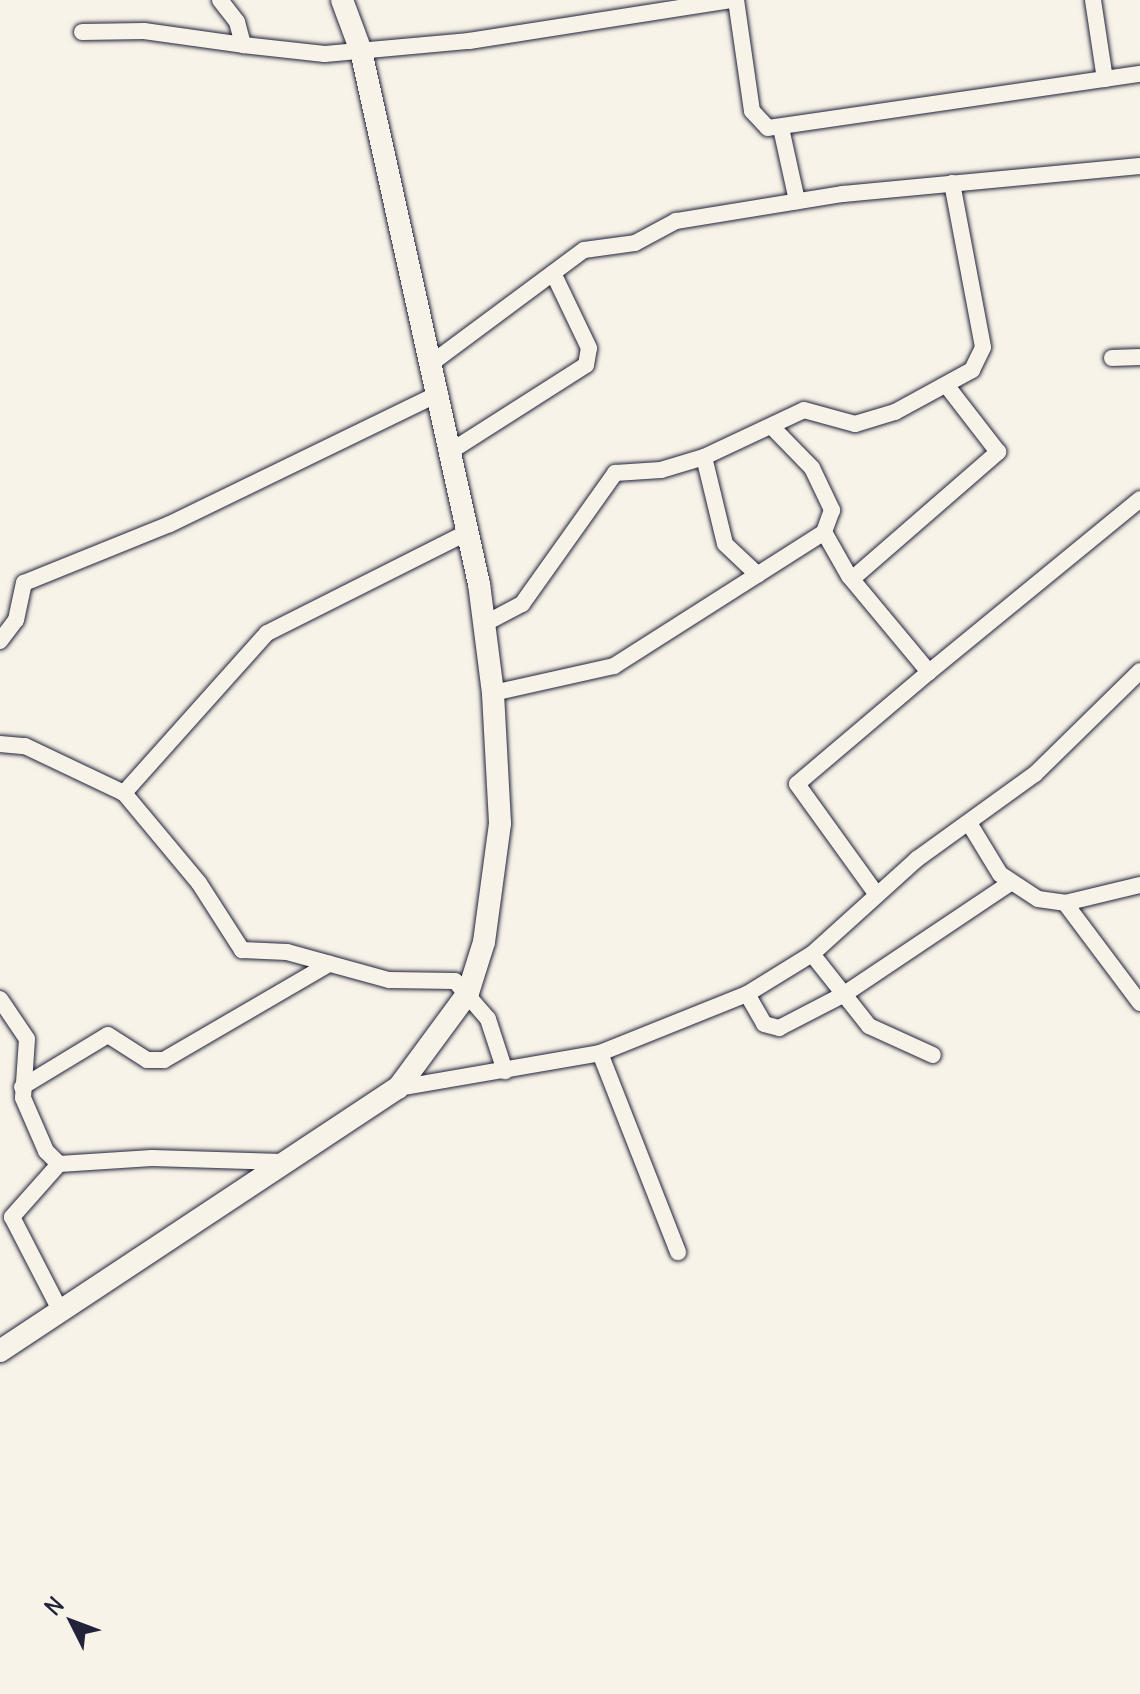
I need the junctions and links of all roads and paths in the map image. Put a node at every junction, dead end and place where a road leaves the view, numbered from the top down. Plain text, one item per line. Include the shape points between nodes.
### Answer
1 (220, 0) edge
2 (342, 0) edge
3 (734, 0) edge
4 (1093, 0) edge
5 (681, 4) edge
6 (82, 32) dead end
7 (243, 45) junction
8 (361, 51) junction
9 (1140, 74) edge
10 (1105, 79) junction
11 (781, 128) junction
12 (1140, 166) edge
13 (952, 183) junction
14 (797, 201) junction
15 (553, 273) junction
16 (1140, 357) edge
17 (1112, 358) dead end
18 (433, 362) junction
19 (947, 386) junction
20 (440, 393) junction
21 (774, 429) junction
22 (451, 451) junction
23 (704, 457) junction
24 (1140, 499) edge
25 (468, 532) junction
26 (824, 532) junction
27 (758, 575) junction
28 (852, 579) junction
29 (484, 624) junction
30 (0, 641) edge
31 (1140, 671) edge
32 (929, 672) junction
33 (493, 693) junction
34 (0, 744) edge
35 (124, 793) junction
36 (969, 823) junction
37 (1010, 883) junction
38 (1140, 885) edge
39 (875, 892) junction
40 (1065, 903) junction
41 (812, 954) junction
42 (329, 964) junction
43 (468, 993) junction
44 (747, 994) junction
45 (843, 995) junction
46 (0, 999) edge
47 (1140, 1003) edge
48 (600, 1053) junction
49 (933, 1055) dead end
50 (505, 1071) junction
51 (22, 1087) junction
52 (398, 1088) junction
53 (282, 1162) junction
54 (59, 1164) junction
55 (678, 1252) dead end
56 (61, 1312) junction
57 (0, 1351) edge

1 - 7 street via 237,22
2 - 8 street
3 - 5 street
3 - 11 street via 755,120
4 - 10 street
5 - 8 street
6 - 7 street via 144,31
7 - 8 street via 325,54
8 - 18 street
9 - 10 street
10 - 11 street
11 - 14 street
12 - 13 street
13 - 14 street
13 - 19 street via 983,347 979,363
14 - 15 street via 676,221 635,243 584,250
15 - 18 street
15 - 22 street via 589,348 586,365
16 - 17 street
18 - 20 street
19 - 21 street via 855,424 810,409
19 - 28 street via 998,452
20 - 22 street
20 - 30 street via 170,524 24,583 16,620
21 - 23 street
21 - 26 street via 812,468 832,510
22 - 25 street
23 - 27 street via 725,544
23 - 29 street via 653,472 632,468 615,473 522,604
24 - 32 street
25 - 29 street
25 - 35 street via 276,626
26 - 27 street
26 - 28 street
27 - 33 street via 614,666
28 - 32 street
29 - 33 street
31 - 36 street via 1064,750
32 - 39 street via 797,784
33 - 43 street via 498,848
34 - 35 street via 25,746
35 - 42 street via 199,883 235,945
36 - 37 street
36 - 39 street
37 - 40 street via 1038,899
37 - 45 street
38 - 40 street
39 - 41 street
40 - 47 street
41 - 44 street
41 - 45 street
42 - 43 street via 389,980 442,978
42 - 51 street via 164,1060 147,1060 108,1035
43 - 50 street via 488,1019
43 - 52 street
44 - 45 street via 771,1028
44 - 48 street
45 - 49 street via 878,1033
46 - 51 street via 27,1039
48 - 50 street
48 - 55 street
50 - 52 street
51 - 54 street via 46,1151
52 - 53 street
53 - 54 street via 152,1158
53 - 56 street
54 - 56 street via 12,1217
56 - 57 street

